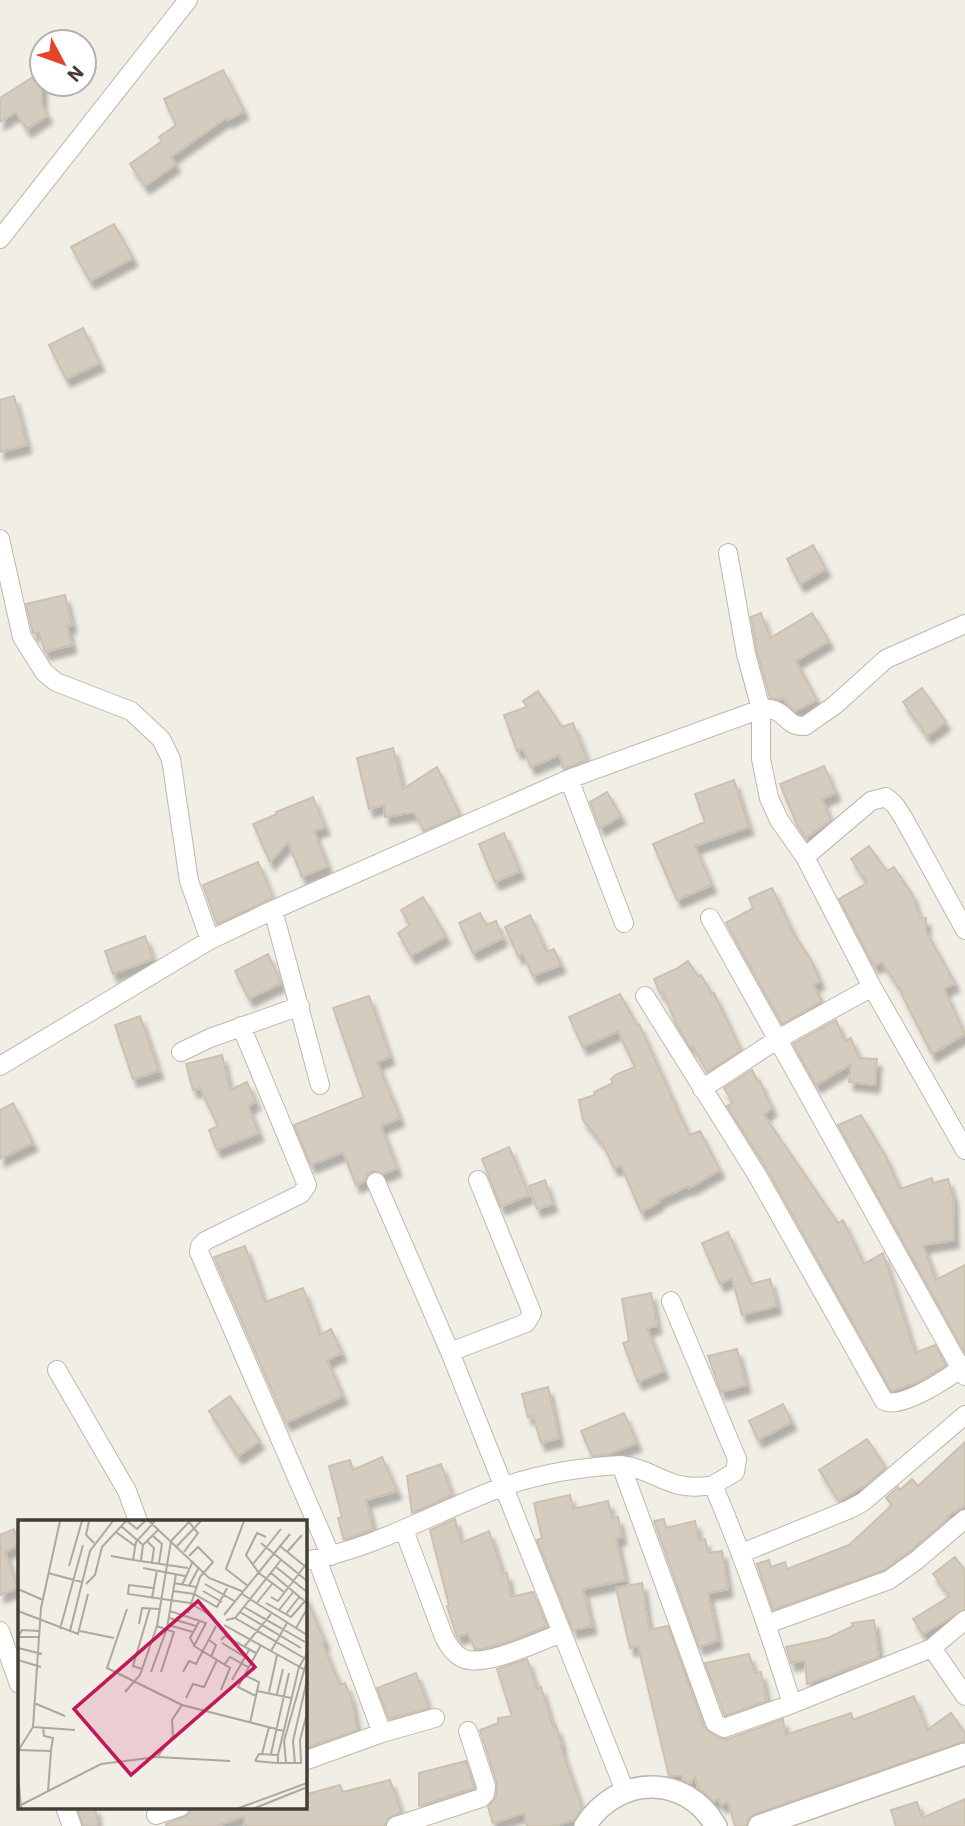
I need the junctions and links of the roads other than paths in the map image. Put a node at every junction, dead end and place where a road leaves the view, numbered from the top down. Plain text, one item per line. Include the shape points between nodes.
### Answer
1 (188, 0) edge
2 (0, 239) edge
3 (0, 539) edge
4 (728, 553) dead end
5 (965, 624) edge
6 (761, 709) junction
7 (569, 779) junction
8 (804, 857) junction
9 (273, 910) junction
10 (710, 918) dead end
11 (624, 923) dead end
12 (965, 930) edge
13 (210, 940) junction
14 (872, 987) junction
15 (645, 996) dead end
16 (300, 1006) junction
17 (241, 1026) junction
18 (778, 1038) junction
19 (181, 1052) dead end
20 (0, 1066) edge
21 (320, 1085) dead end
22 (702, 1089) junction
23 (965, 1150) edge
24 (478, 1180) dead end
25 (376, 1181) dead end
26 (671, 1301) dead end
27 (450, 1352) junction
28 (57, 1370) dead end
29 (963, 1370) edge
30 (965, 1415) edge
31 (621, 1465) junction
32 (713, 1485) junction
33 (503, 1487) junction
34 (965, 1519) edge
35 (138, 1520) edge
36 (302, 1520) edge
37 (306, 1530) edge
38 (404, 1530) junction
39 (741, 1553) junction
40 (317, 1559) edge
41 (965, 1620) edge
42 (767, 1624) junction
43 (0, 1631) edge
44 (562, 1633) junction
45 (932, 1648) junction
46 (11, 1678) edge
47 (965, 1696) edge
48 (792, 1704) junction
49 (435, 1718) dead end
50 (468, 1731) dead end
51 (382, 1733) junction
52 (965, 1754) edge
53 (306, 1760) edge
54 (625, 1791) junction
55 (65, 1808) edge
56 (177, 1808) edge
57 (156, 1816) edge
58 (72, 1826) edge
59 (396, 1826) edge
60 (585, 1826) edge
61 (716, 1826) edge
62 (759, 1826) edge

1 - 2 street
3 - 13 street via 22,637 44,672 56,682 131,711 161,739 176,784 189,881
4 - 6 street
5 - 6 street via 886,659 805,726 794,724 778,710
6 - 7 street
6 - 8 street via 761,759 769,797
7 - 9 street
7 - 11 street
8 - 12 street via 870,801 886,797 904,819
8 - 14 street
9 - 13 street
9 - 16 street
10 - 18 street
13 - 20 street
14 - 18 street
14 - 23 street
15 - 22 street
16 - 17 street
16 - 21 street
17 - 19 street
17 - 36 street via 307,1185 301,1194 205,1241 199,1252
18 - 22 street
18 - 29 street
22 - 29 street via 757,1175 884,1401 906,1401
24 - 27 street via 532,1313 526,1323
25 - 27 street
26 - 32 street via 735,1450 735,1472
27 - 33 street
28 - 35 street via 127,1491
30 - 39 street via 863,1502
31 - 32 street via 684,1488
31 - 33 street via 553,1473
31 - 48 street via 715,1723 724,1728
32 - 39 street
33 - 38 street
33 - 44 street
34 - 42 street via 889,1580
37 - 40 street
38 - 40 street
38 - 44 street via 444,1637 462,1658 483,1661
39 - 42 street
40 - 51 street
41 - 45 street
42 - 48 street
43 - 46 street
44 - 54 street
45 - 47 street
45 - 48 street
49 - 51 street
50 - 59 street via 485,1794
51 - 53 street
52 - 62 street
54 - 60 street via 596,1810
54 - 61 street via 642,1787 676,1791 705,1810
55 - 58 street
56 - 57 street

